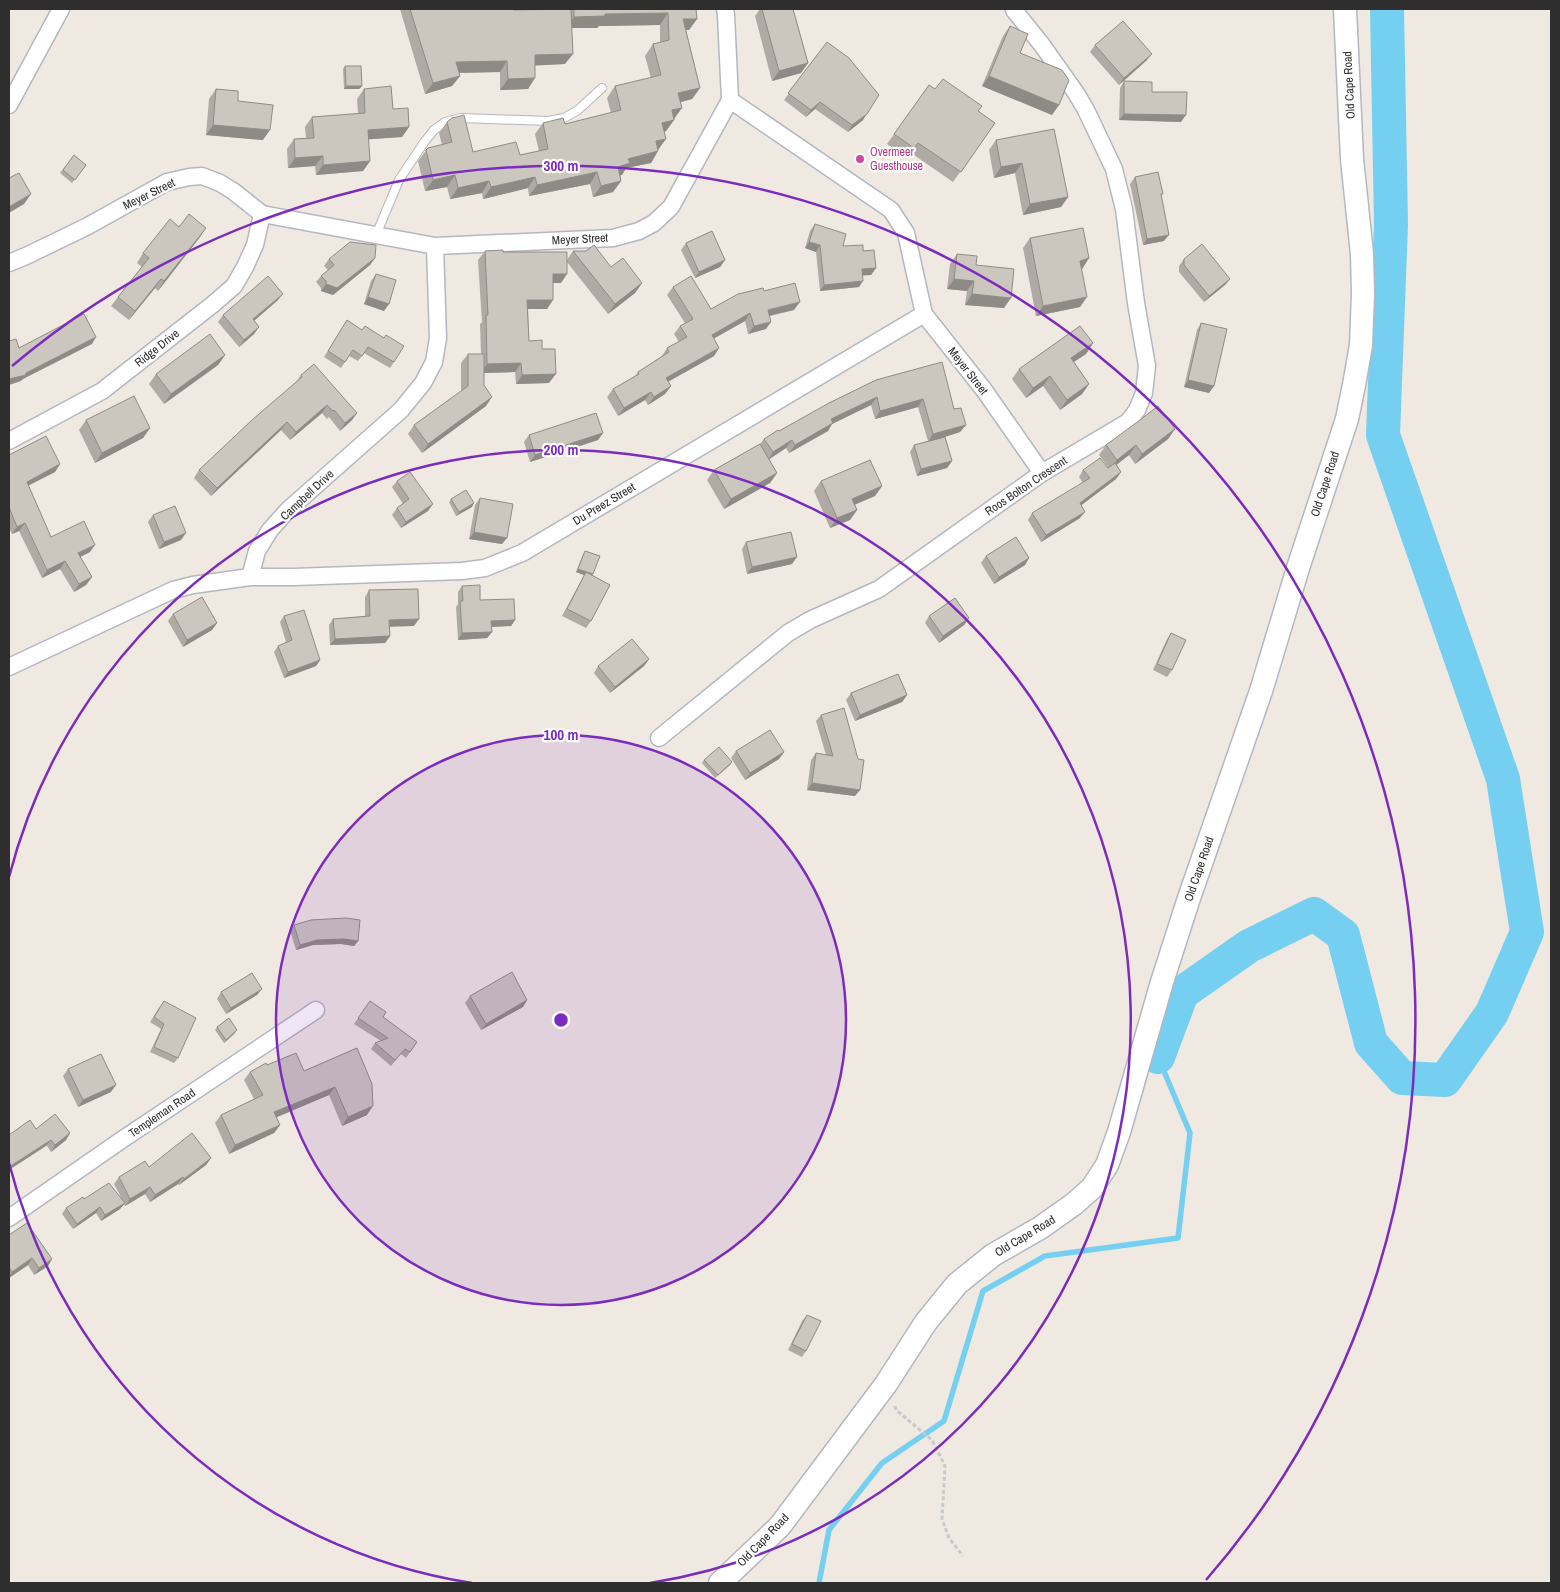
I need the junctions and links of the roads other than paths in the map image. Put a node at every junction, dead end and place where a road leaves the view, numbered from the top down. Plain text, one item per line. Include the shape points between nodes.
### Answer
1 (60, 9) edge
2 (724, 9) edge
3 (1345, 9) edge
4 (1014, 10) dead end
5 (602, 88) dead end
6 (730, 100) junction
7 (9, 105) edge
8 (262, 214) junction
9 (376, 235) junction
10 (435, 246) junction
11 (9, 263) edge
12 (924, 314) junction
13 (9, 441) edge
14 (1042, 473) junction
15 (250, 577) junction
16 (9, 667) edge
17 (660, 738) dead end
18 (316, 1010) dead end
19 (9, 1218) edge
20 (720, 1583) edge

1 - 7 street
2 - 6 street
3 - 20 street, Old Cape Road via 1363,294 1354,385 1347,419 1261,691 1189,898 1107,1165 1092,1188 1074,1204 993,1255 957,1284 926,1322 886,1384 780,1526
4 - 14 street, Roos Bolton Crescent via 1076,93 1114,169 1124,210 1147,366 1144,393 1128,422
5 - 9 lane via 564,118 548,121 461,118 445,122 425,141 399,180
6 - 10 street, Meyer Street via 671,207 654,223 639,231 613,238
6 - 12 street, Meyer Street via 891,210 906,233
8 - 9 street, Meyer Street
8 - 11 street, Meyer Street via 220,183 202,176 189,177 167,182
8 - 13 street, Ridge Drive via 255,245 234,286 102,391
9 - 10 street, Meyer Street
10 - 15 street, Campbell Drive via 438,338 434,362 423,382 401,410 276,523 257,551
12 - 14 street, Meyer Street via 984,390
12 - 15 street, Du Preez Street via 522,553 485,568 452,572
14 - 17 street, Roos Bolton Crescent via 879,589 788,633
15 - 16 street via 173,590
18 - 19 street, Templeman Road

